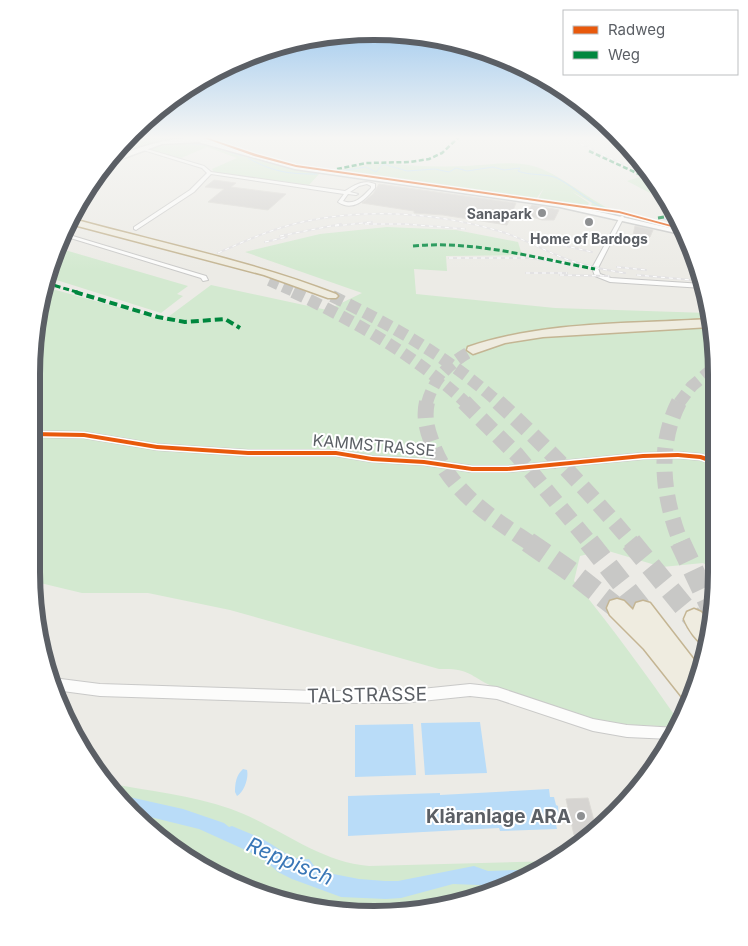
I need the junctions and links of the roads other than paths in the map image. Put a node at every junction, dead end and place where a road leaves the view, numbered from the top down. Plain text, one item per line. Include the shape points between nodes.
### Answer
1 (202, 181) edge
2 (257, 181) edge
3 (389, 181) edge
4 (356, 194) dead end
5 (345, 195) junction
6 (622, 218) junction
7 (76, 223) edge
8 (74, 227) edge
9 (136, 228) dead end
10 (676, 230) edge
11 (70, 235) edge
12 (205, 280) dead end
13 (269, 281) tunnel mouth
14 (696, 286) edge
15 (332, 296) tunnel mouth
16 (704, 323) edge
17 (473, 350) tunnel mouth
18 (40, 434) edge
19 (708, 460) edge
20 (617, 608) tunnel mouth
21 (642, 610) tunnel mouth
22 (694, 619) tunnel mouth
23 (703, 630) edge
24 (659, 642) junction
25 (692, 674) edge
26 (60, 685) edge
27 (688, 685) edge
28 (667, 733) edge

1 - 9 street
2 - 5 street
3 - 6 main road via 534,201
4 - 5 street
5 - 5 street via 340,201 342,204 355,204 373,186 360,183
6 - 10 main road
6 - 14 street via 595,269 597,276
7 - 15 highway via 248,266
8 - 13 highway
11 - 12 street via 204,277
16 - 17 highway via 543,333 511,338
18 - 19 street, KAMMSTRASSE via 84,435 157,447 336,453 472,470 643,456 678,455
20 - 24 highway
21 - 24 highway
22 - 23 highway
24 - 25 highway
24 - 27 highway
26 - 28 street, TALSTRASSE via 100,690 389,698 481,690 593,725

